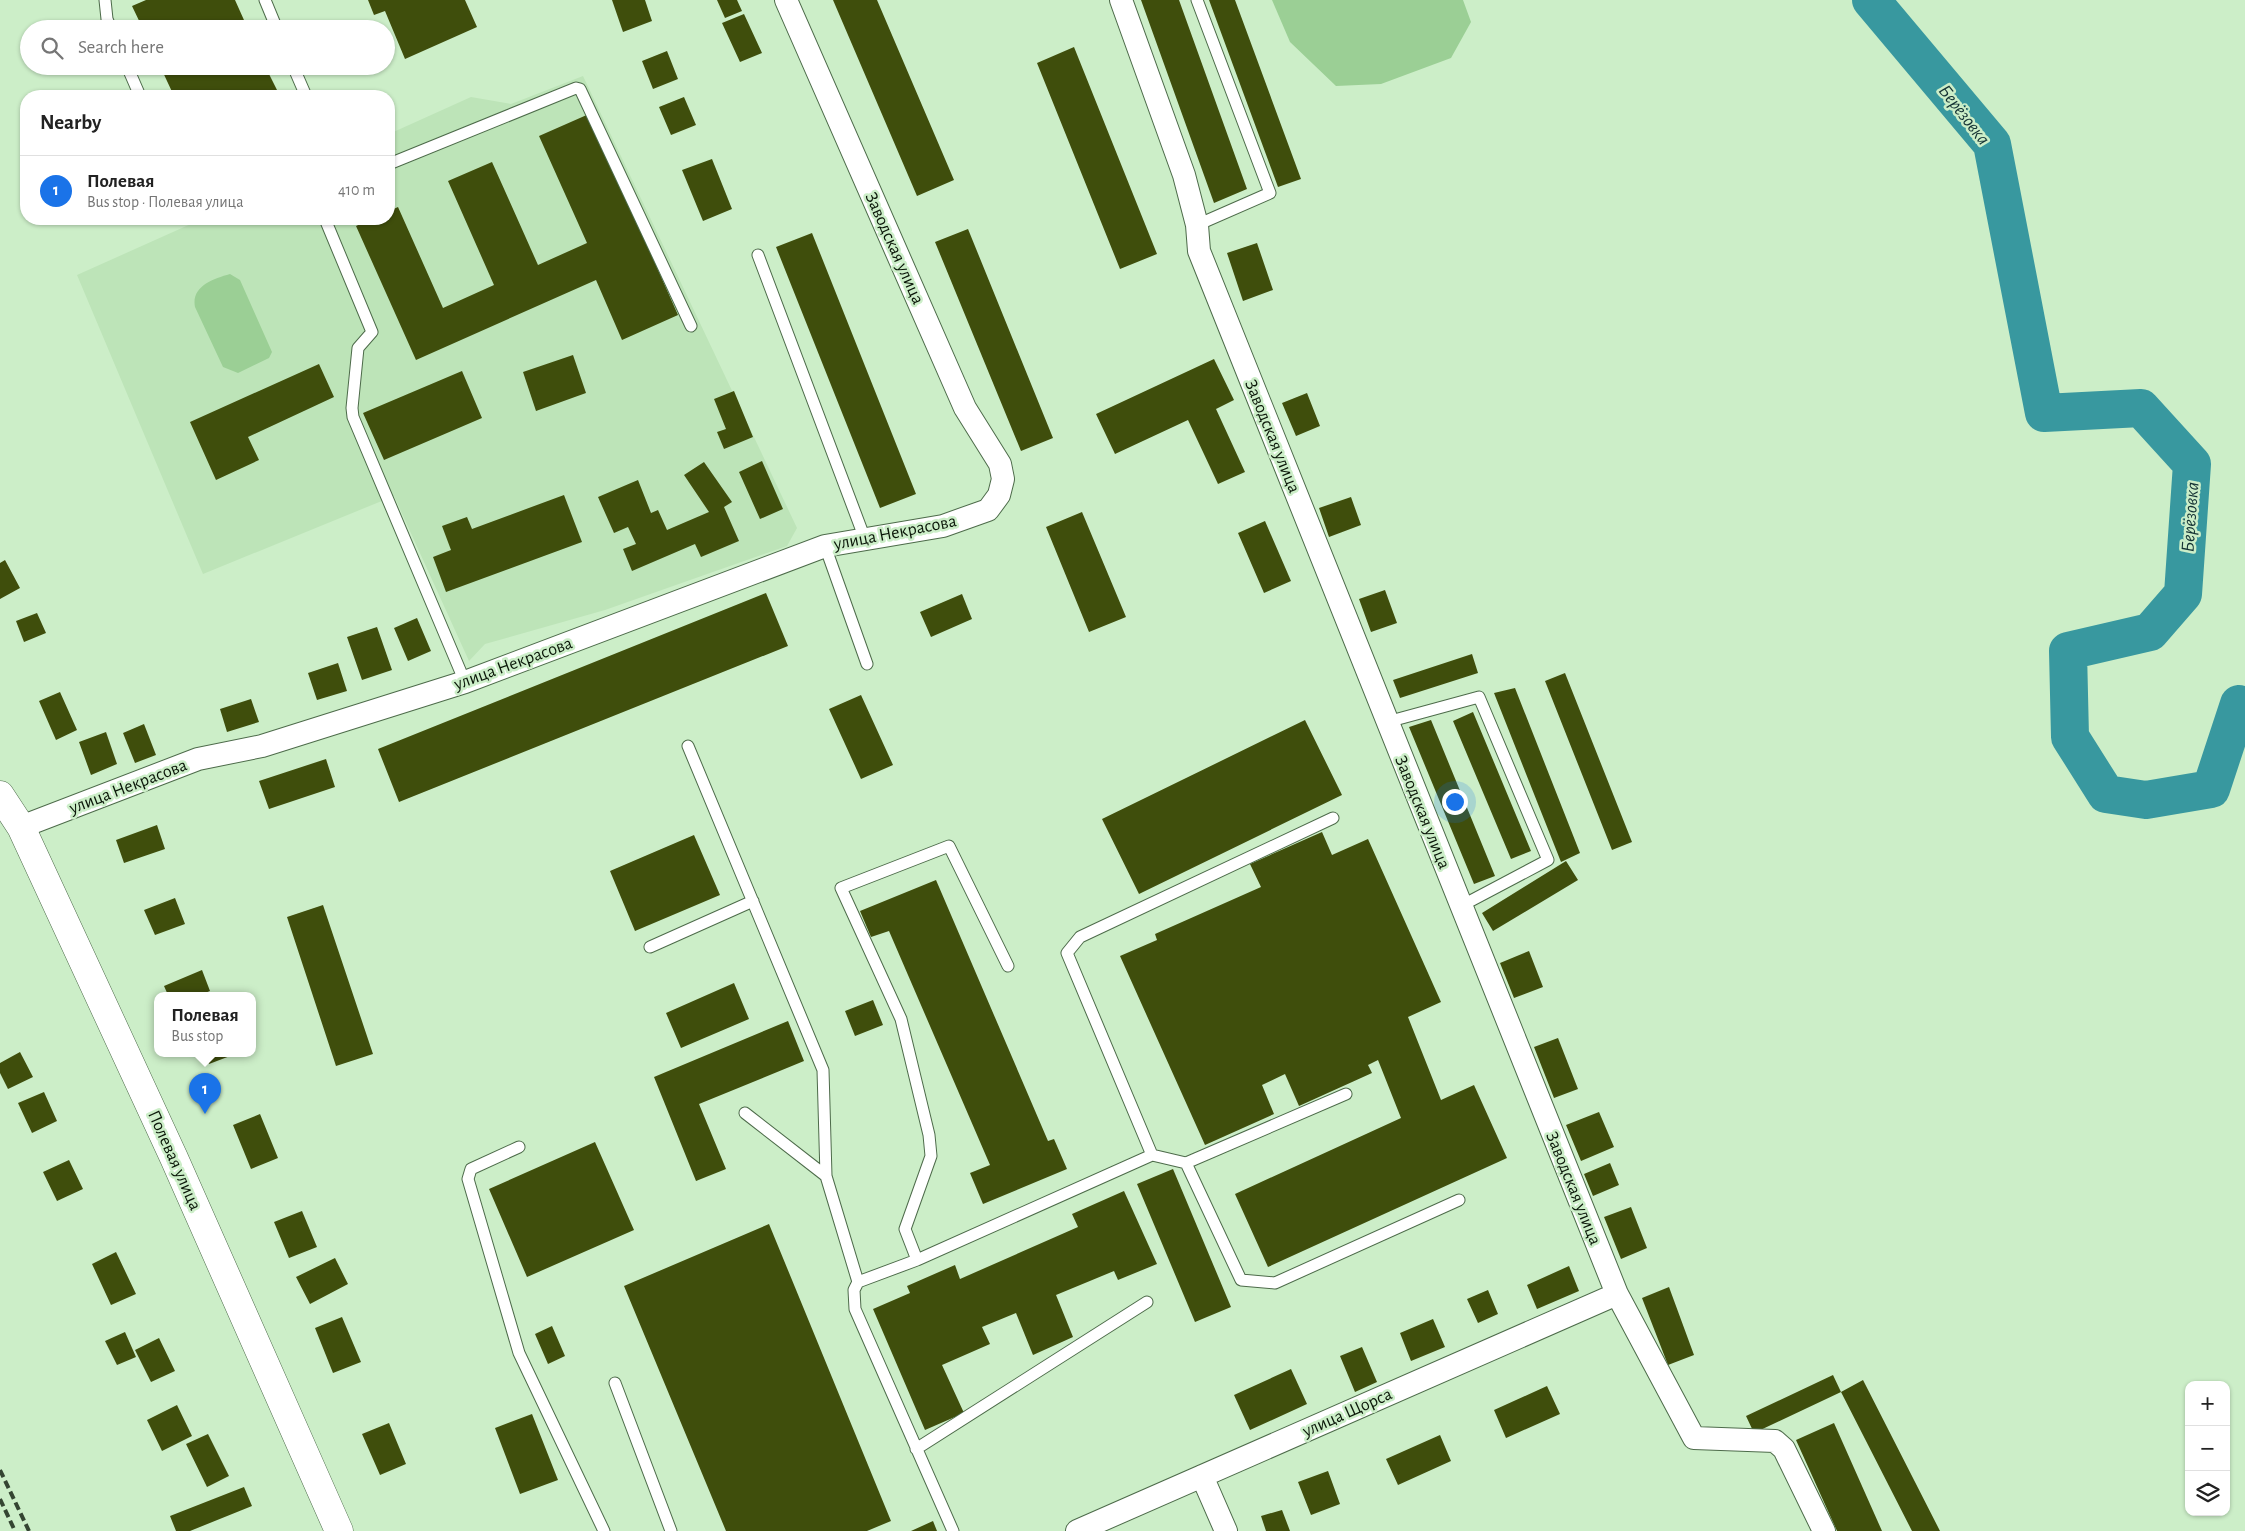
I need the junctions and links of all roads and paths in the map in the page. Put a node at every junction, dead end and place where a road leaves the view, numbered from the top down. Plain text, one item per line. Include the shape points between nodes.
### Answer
1 (105, 0) edge
2 (265, 0) edge
3 (786, 0) edge
4 (1121, 0) edge
5 (1197, 0) edge
6 (107, 20) edge
7 (273, 20) edge
8 (131, 75) edge
9 (297, 75) edge
10 (137, 90) edge
11 (303, 90) edge
12 (395, 162) edge
13 (327, 225) edge
14 (1196, 225) junction
15 (758, 255) dead end
16 (691, 326) dead end
17 (999, 495) joint
18 (865, 539) junction
19 (825, 546) junction
20 (867, 664) dead end
21 (465, 682) junction
22 (1387, 722) junction
23 (688, 746) dead end
24 (0, 795) edge
25 (1333, 818) dead end
26 (21, 827) junction
27 (753, 901) junction
28 (1461, 906) junction
29 (650, 947) dead end
30 (1008, 966) dead end
31 (1346, 1094) dead end
32 (745, 1113) dead end
33 (519, 1147) dead end
34 (1152, 1155) junction
35 (1186, 1163) junction
36 (826, 1176) junction
37 (1459, 1200) dead end
38 (917, 1260) junction
39 (858, 1282) junction
40 (1617, 1294) junction
41 (1147, 1302) dead end
42 (615, 1383) dead end
43 (916, 1448) junction
44 (1202, 1476) junction
45 (339, 1531) edge
46 (604, 1531) edge
47 (671, 1531) edge
48 (953, 1531) edge
49 (1078, 1531) edge
50 (1226, 1531) edge
51 (1824, 1531) edge

1 - 6 lane
2 - 7 lane
3 - 17 street, Заводская улица via 965,408 1000,464 1003,479
4 - 14 street, Заводская улица via 1184,175
5 - 14 lane via 1270,192
8 - 10 lane
9 - 11 lane
12 - 16 lane via 580,89
13 - 21 lane via 372,332 358,348 353,417
14 - 22 street, Заводская улица via 1199,250
15 - 18 lane
17 - 18 street, улица Некрасова via 988,510 950,524
18 - 19 street, улица Некрасова
19 - 20 lane
19 - 21 street, улица Некрасова
21 - 26 street, улица Некрасова via 262,746 198,759
22 - 28 street, Заводская улица
22 - 28 lane via 1479,697 1548,860
23 - 27 lane
24 - 26 street, Полевая улица
25 - 34 lane via 1080,937 1067,953
26 - 45 street, Полевая улица via 174,1158
27 - 29 lane
27 - 36 lane via 822,1070
28 - 40 street, Заводская улица
30 - 38 lane via 949,846 841,888 901,1019 929,1135 932,1156 905,1229
31 - 35 lane
32 - 36 lane
33 - 46 lane via 471,1169 468,1179 519,1353
34 - 35 lane
34 - 38 lane
35 - 37 lane via 1241,1280 1275,1284
36 - 39 lane
38 - 39 lane
39 - 43 lane via 854,1290 855,1309
40 - 44 street, улица Щорса
40 - 51 street, Заводская улица via 1694,1438 1775,1441 1784,1449
41 - 43 lane
42 - 47 lane
43 - 48 lane
44 - 49 street, улица Щорса
44 - 50 street

